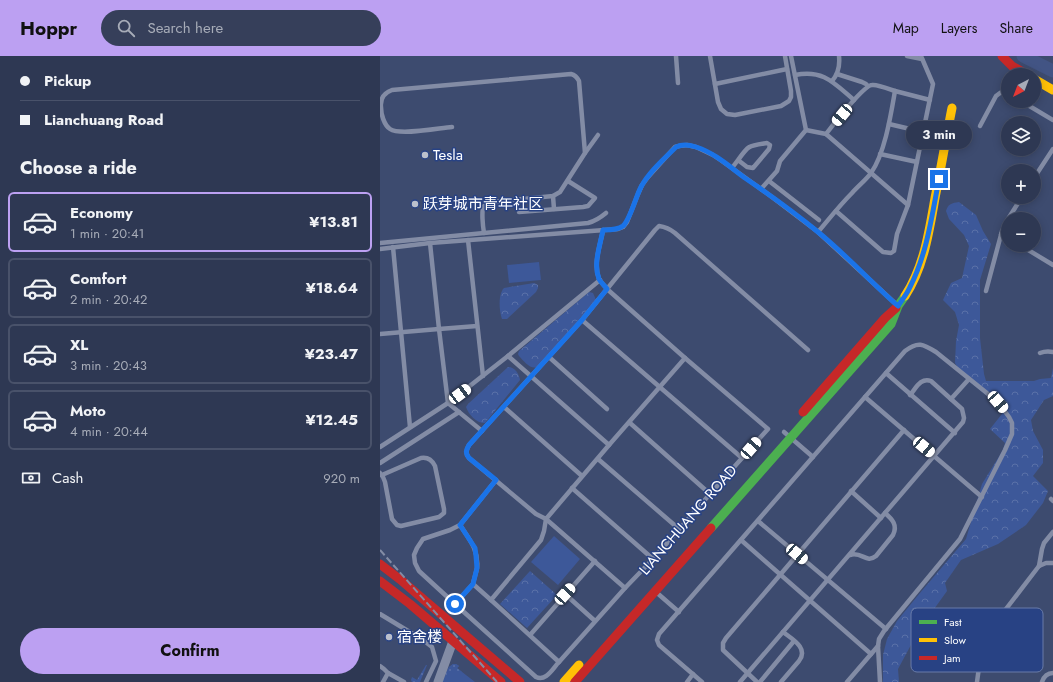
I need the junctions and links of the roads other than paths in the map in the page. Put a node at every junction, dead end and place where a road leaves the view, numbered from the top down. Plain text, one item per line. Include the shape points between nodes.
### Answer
1 (676, 56) edge
2 (710, 56) edge
3 (785, 56) edge
4 (791, 56) edge
5 (839, 56) edge
6 (907, 56) edge
7 (1002, 56) edge
8 (921, 58) edge
9 (787, 68) junction
10 (1016, 68) edge
11 (837, 74) junction
12 (794, 75) junction
13 (832, 81) junction
14 (678, 83) dead end
15 (1041, 83) edge
16 (715, 84) junction
17 (868, 86) junction
18 (1053, 90) edge
19 (896, 91) junction
20 (1001, 93) edge
21 (854, 100) junction
22 (930, 100) junction
23 (952, 108) dead end
24 (1033, 108) edge
25 (1053, 120) edge
26 (889, 124) junction
27 (980, 126) dead end
28 (452, 127) dead end
29 (806, 130) junction
30 (923, 132) junction
31 (826, 134) junction
32 (598, 135) dead end
33 (1053, 148) edge
34 (585, 153) junction
35 (880, 154) junction
36 (738, 160) junction
37 (917, 162) junction
38 (1041, 167) edge
39 (732, 168) junction
40 (870, 174) junction
41 (568, 181) junction
42 (768, 181) junction
43 (761, 189) junction
44 (553, 196) junction
45 (908, 205) junction
46 (554, 209) junction
47 (836, 211) junction
48 (519, 212) dead end
49 (606, 212) dead end
50 (819, 220) dead end
51 (603, 230) junction
52 (818, 232) junction
53 (484, 233) junction
54 (1001, 234) edge
55 (468, 240) junction
56 (380, 242) edge
57 (430, 243) junction
58 (394, 247) junction
59 (380, 249) edge
60 (1032, 252) edge
61 (1053, 265) edge
62 (600, 280) junction
63 (607, 289) junction
64 (986, 291) dead end
65 (898, 306) junction
66 (582, 320) junction
67 (477, 326) junction
68 (439, 330) junction
69 (401, 332) junction
70 (380, 334) edge
71 (808, 350) dead end
72 (1053, 352) edge
73 (1040, 353) dead end
74 (508, 356) junction
75 (549, 357) junction
76 (685, 358) junction
77 (886, 373) junction
78 (482, 376) junction
79 (531, 377) junction
80 (969, 379) junction
81 (661, 387) junction
82 (910, 395) junction
83 (865, 397) junction
84 (951, 399) junction
85 (448, 403) junction
86 (504, 407) junction
87 (607, 409) dead end
88 (459, 412) junction
89 (630, 423) junction
90 (410, 427) junction
91 (904, 430) junction
92 (482, 431) junction
93 (954, 433) junction
94 (787, 435) junction
95 (610, 445) junction
96 (380, 447) edge
97 (934, 456) junction
98 (813, 457) junction
99 (742, 458) junction
100 (598, 459) junction
101 (380, 463) edge
102 (381, 474) edge
103 (582, 476) junction
104 (496, 480) junction
105 (572, 488) junction
106 (851, 491) junction
107 (710, 494) junction
108 (982, 497) junction
109 (885, 513) junction
110 (881, 518) junction
111 (546, 519) junction
112 (758, 521) junction
113 (460, 525) junction
114 (679, 529) junction
115 (1053, 532) edge
116 (741, 540) junction
117 (797, 554) junction
118 (848, 556) junction
119 (652, 559) junction
120 (595, 561) junction
121 (1053, 563) edge
122 (380, 564) edge
123 (1039, 566) junction
124 (780, 574) junction
125 (828, 580) junction
126 (380, 581) edge
127 (473, 584) junction
128 (625, 588) junction
129 (655, 591) junction
130 (565, 594) junction
131 (491, 600) junction
132 (810, 600) junction
133 (455, 604) junction
134 (1007, 608) edge
135 (678, 612) junction
136 (380, 614) edge
137 (595, 621) junction
138 (886, 629) junction
139 (783, 632) junction
140 (530, 635) junction
141 (453, 641) junction
142 (794, 641) junction
143 (878, 646) junction
144 (871, 654) junction
145 (559, 662) junction
146 (380, 666) edge
147 (584, 671) junction
148 (978, 672) edge
149 (388, 673) junction
150 (1053, 673) edge
151 (693, 674) junction
152 (747, 674) junction
153 (383, 682) edge
154 (404, 682) edge
155 (426, 682) edge
156 (438, 682) edge
157 (502, 682) edge
158 (520, 682) edge
159 (564, 682) edge
160 (575, 682) edge
161 (580, 682) edge
162 (687, 682) edge
163 (702, 682) edge
164 (740, 682) edge
165 (759, 682) edge
166 (781, 682) edge
167 (847, 682) edge
168 (880, 682) edge
169 (977, 682) edge
170 (1042, 682) edge

1 - 14 lane
2 - 16 lane
3 - 9 lane
4 - 12 lane
5 - 11 lane
6 - 8 lane
7 - 10 street
8 - 22 lane via 933,84
9 - 16 lane
9 - 16 lane via 791,96 789,101 781,106 735,115 727,114 718,102
11 - 13 lane
11 - 17 lane
12 - 13 lane via 813,73
12 - 29 lane
13 - 21 lane
15 - 18 street
17 - 19 lane via 872,84
17 - 21 lane
19 - 22 lane
19 - 26 lane
20 - 27 lane via 996,96
21 - 31 lane
22 - 30 lane
23 - 65 street, LIANCHUANG ROAD via 920,266
24 - 25 lane
26 - 30 lane
26 - 35 lane
28 - 34 lane via 401,133 391,130 381,112 383,96 392,90 574,74 579,81
29 - 31 lane
29 - 42 lane via 780,161 777,171
30 - 37 lane
31 - 40 lane
32 - 34 lane
33 - 38 lane
34 - 41 lane
35 - 37 lane
35 - 40 lane
36 - 36 lane via 753,168 770,149 770,145 767,142 751,145
36 - 39 lane
37 - 45 lane
39 - 43 lane
39 - 51 lane via 696,147 676,147 642,185 623,227
40 - 45 lane
40 - 47 lane
41 - 44 lane via 560,192
41 - 46 lane via 595,198 583,208
42 - 43 lane
42 - 50 lane
43 - 52 lane
44 - 46 lane
44 - 53 lane via 488,203 483,208
45 - 47 lane via 897,234 894,251 891,253 883,252
46 - 48 lane
47 - 52 lane
49 - 53 lane via 596,221 588,223
51 - 55 lane
51 - 62 lane via 597,262
52 - 65 lane
53 - 56 lane
54 - 64 lane
55 - 57 lane
55 - 67 lane
57 - 58 lane
57 - 68 lane
58 - 59 lane
58 - 69 lane
60 - 61 lane
62 - 63 lane
62 - 74 lane
63 - 66 lane
63 - 71 lane via 655,230 659,226 665,227
63 - 76 lane
65 - 94 street, LIANCHUANG ROAD via 892,324
66 - 75 lane
66 - 81 lane
67 - 68 lane
67 - 78 lane
68 - 69 lane
68 - 85 lane
69 - 70 lane
69 - 90 lane
72 - 73 lane
74 - 78 lane
74 - 79 lane
75 - 79 lane
75 - 87 lane
76 - 81 lane
76 - 99 lane via 768,429
77 - 80 lane via 912,345 920,344 936,352
77 - 82 lane
77 - 83 lane
78 - 85 lane
79 - 86 lane
79 - 95 lane
80 - 84 lane
80 - 108 lane via 998,402 1012,424 1012,434
81 - 89 lane
81 - 99 lane
82 - 84 lane via 922,381 928,380
82 - 93 lane
83 - 91 lane
83 - 98 lane
84 - 93 lane via 964,413 963,422
85 - 88 lane
85 - 90 lane
86 - 92 lane
86 - 103 lane
88 - 92 lane
88 - 101 lane
89 - 95 lane
89 - 107 lane
90 - 96 lane
91 - 97 lane
91 - 106 lane
92 - 104 lane via 469,445 467,455
93 - 97 lane
94 - 98 lane
94 - 129 street, LIANCHUANG ROAD
94 - 159 street, LIANCHUANG ROAD
95 - 100 lane
97 - 108 lane
97 - 109 lane
98 - 112 lane
99 - 107 lane
100 - 103 lane
100 - 114 lane
102 - 102 lane via 392,519 397,525 439,518 444,513 435,466 429,459 421,458
103 - 105 lane
104 - 111 lane via 536,514
104 - 113 lane
105 - 111 lane
105 - 119 lane
106 - 110 lane
106 - 117 lane
107 - 114 lane
108 - 138 lane via 960,539
109 - 110 lane
109 - 118 lane via 894,522 895,531 876,556 869,559 856,554
110 - 118 lane
111 - 120 lane
111 - 131 lane via 541,540
112 - 116 lane
112 - 117 lane
113 - 127 lane via 475,548 477,568
113 - 133 lane via 423,539 414,555 419,571
114 - 119 lane
115 - 123 lane via 1044,543
116 - 124 lane
116 - 135 lane
117 - 124 lane
117 - 125 lane
118 - 125 lane
119 - 128 lane
120 - 128 lane
120 - 130 lane
121 - 123 lane
122 - 158 street
123 - 134 lane
124 - 132 lane
124 - 152 lane via 723,643 723,650
125 - 132 lane
125 - 138 lane
126 - 141 street
127 - 131 lane
127 - 133 lane
128 - 137 lane
129 - 135 lane
129 - 147 street, LIANCHUANG ROAD
130 - 137 lane
130 - 140 lane
131 - 140 lane
132 - 139 lane
132 - 144 lane
133 - 145 lane via 539,679 545,677
135 - 151 lane via 657,640 659,645
136 - 155 lane via 432,647 436,661
137 - 145 lane
138 - 143 lane via 879,639
139 - 142 lane
139 - 152 lane
140 - 145 lane
141 - 156 street
141 - 157 street
142 - 165 lane
142 - 166 lane via 802,648 802,657
143 - 144 lane
143 - 168 lane
144 - 167 lane
146 - 149 lane
147 - 160 street, LIANCHUANG ROAD
147 - 161 street
148 - 169 lane
149 - 153 lane
149 - 154 lane
150 - 170 lane via 1046,675
151 - 162 lane
151 - 163 lane
152 - 164 lane
152 - 165 lane

